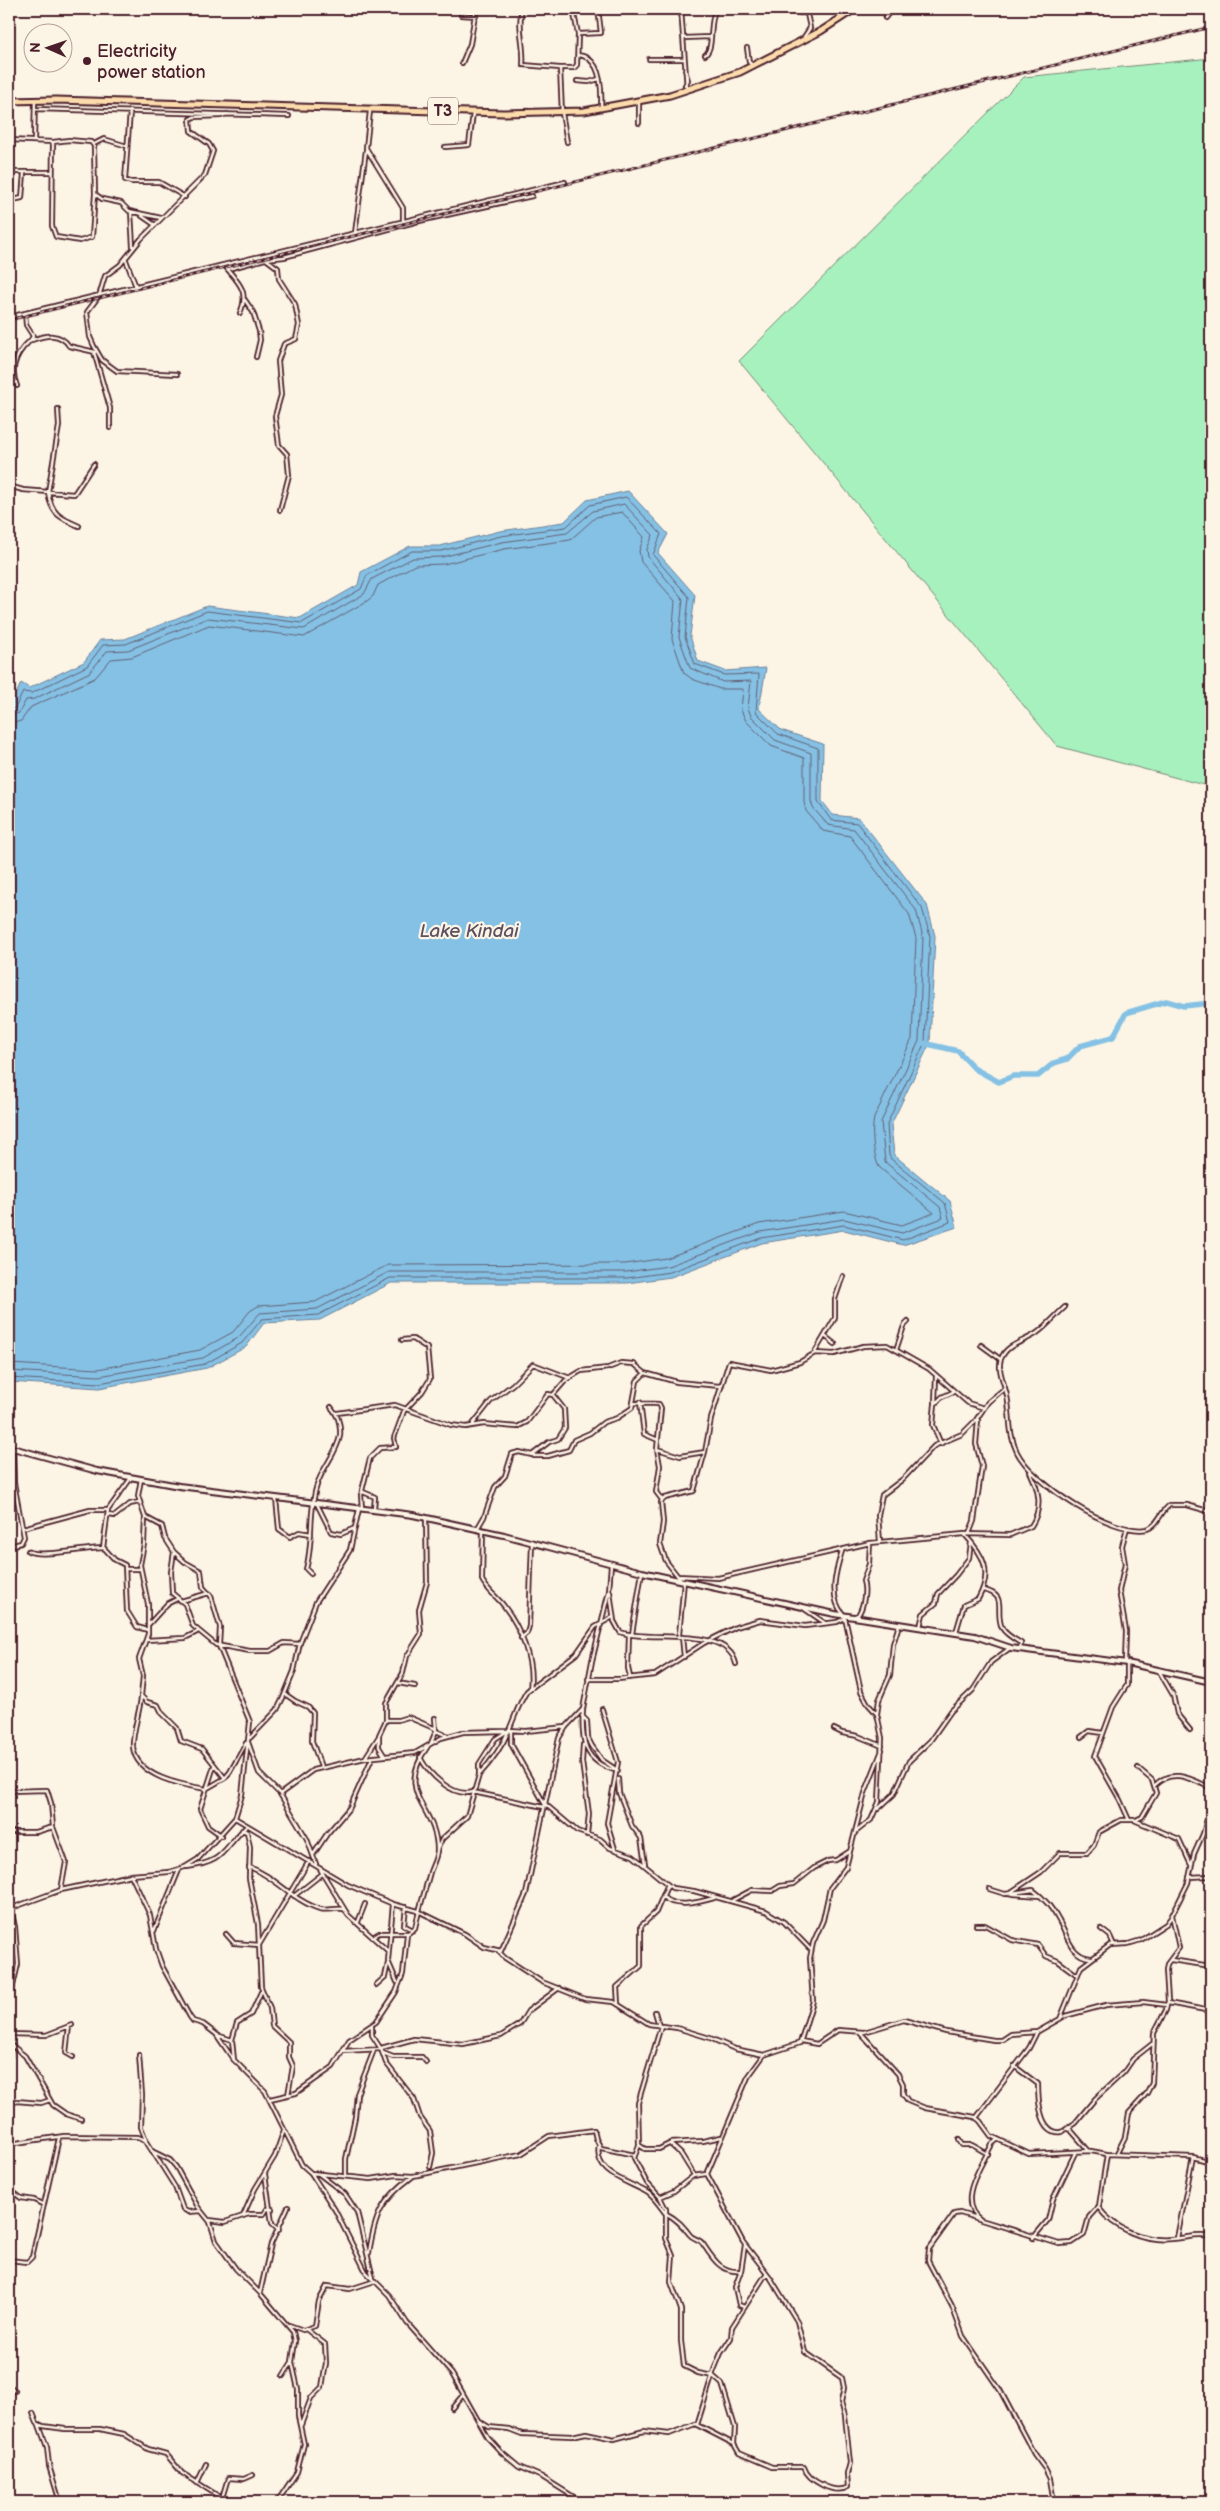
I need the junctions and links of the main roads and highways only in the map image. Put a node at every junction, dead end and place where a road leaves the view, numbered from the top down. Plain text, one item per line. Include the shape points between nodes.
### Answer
1 (855, 9) edge
2 (9, 101) edge

1 - 2 highway, T3 via 821,31 753,66 639,102 603,106 601,109 562,113 473,112

